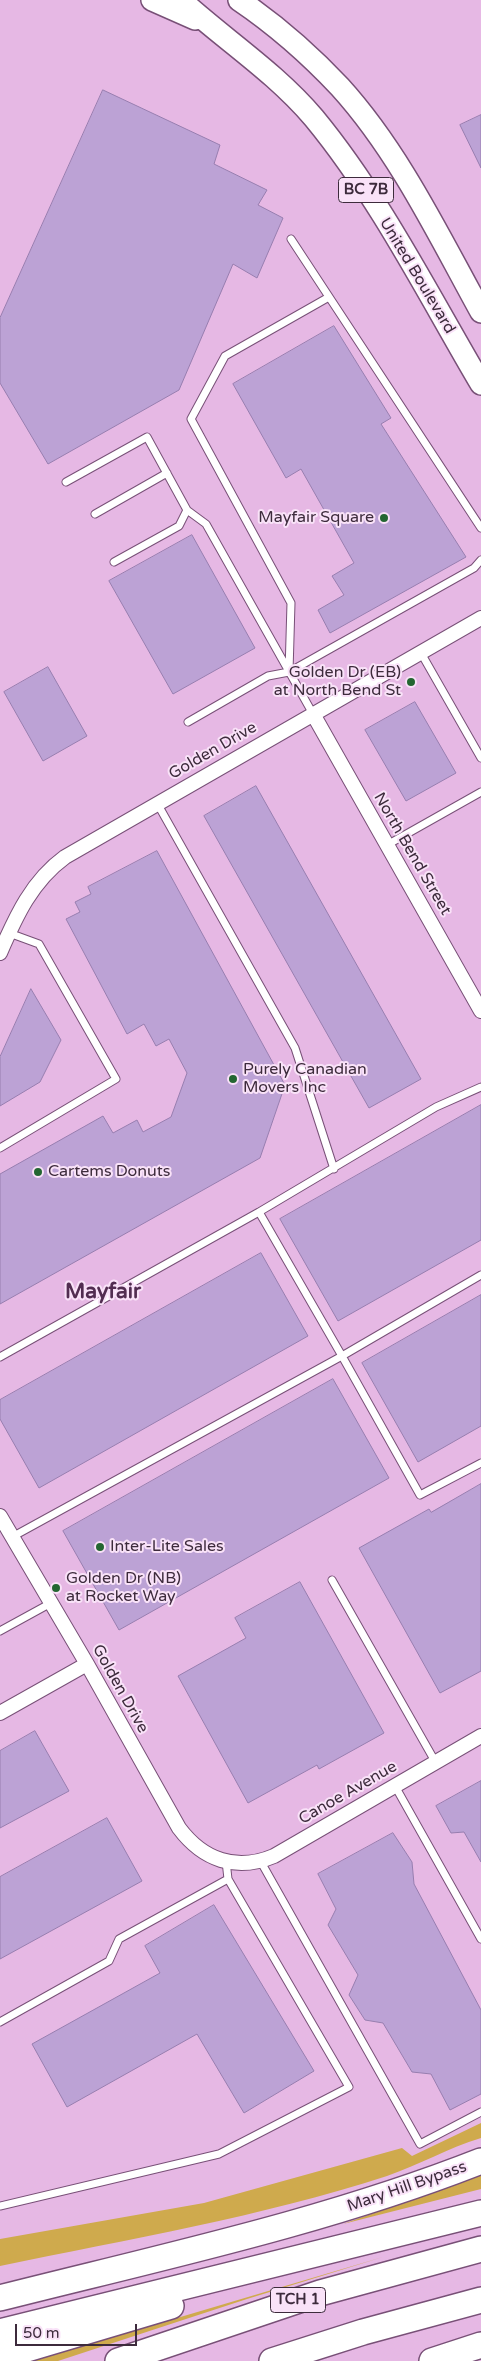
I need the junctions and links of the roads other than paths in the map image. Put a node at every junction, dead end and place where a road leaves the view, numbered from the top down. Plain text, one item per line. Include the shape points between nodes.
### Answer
1 (152, 0) edge
2 (181, 0) edge
3 (239, 0) edge
4 (211, 27) junction
5 (291, 239) dead end
6 (329, 297) junction
7 (481, 312) edge
8 (481, 384) edge
9 (167, 473) junction
10 (66, 482) dead end
11 (187, 510) junction
12 (95, 514) dead end
13 (481, 528) edge
14 (481, 560) edge
15 (114, 562) dead end
16 (481, 618) edge
17 (421, 653) junction
18 (289, 672) junction
19 (313, 714) junction
20 (188, 722) dead end
21 (481, 758) edge
22 (481, 792) edge
23 (158, 803) junction
24 (387, 845) junction
25 (9, 933) junction
26 (0, 953) edge
27 (481, 1011) edge
28 (481, 1087) edge
29 (0, 1148) edge
30 (334, 1169) junction
31 (259, 1212) junction
32 (481, 1276) edge
33 (0, 1356) edge
34 (342, 1356) junction
35 (481, 1462) edge
36 (0, 1516) edge
37 (12, 1537) junction
38 (332, 1580) dead end
39 (51, 1603) junction
40 (0, 1632) edge
41 (87, 1664) junction
42 (0, 1713) edge
43 (481, 1736) edge
44 (436, 1762) junction
45 (395, 1786) junction
46 (226, 1861) junction
47 (261, 1862) junction
48 (228, 1878) junction
49 (481, 1939) edge
50 (0, 2022) edge
51 (481, 2112) edge
52 (481, 2161) edge
53 (0, 2206) edge
54 (333, 2212) junction
55 (481, 2213) edge
56 (400, 2234) junction
57 (481, 2249) edge
58 (0, 2281) edge
59 (0, 2298) edge
60 (481, 2300) edge
61 (0, 2332) edge
62 (363, 2332) junction
63 (481, 2345) edge
64 (0, 2357) edge
65 (118, 2361) edge
66 (272, 2361) edge
67 (300, 2361) edge
68 (432, 2361) edge

1 - 4 main road
2 - 4 main road, United Boulevard / BC 7B
3 - 7 main road, BC 7B via 304,50 341,88 372,128
4 - 8 main road, United Boulevard / BC 7B via 247,52 276,79 313,118 357,175
5 - 6 lane
6 - 13 lane
6 - 18 lane via 225,356 191,419 291,603
9 - 10 lane via 147,436
9 - 11 lane
9 - 12 lane
11 - 15 lane via 178,526
11 - 18 lane via 206,524
14 - 18 lane via 474,568
16 - 17 street, Golden Drive
17 - 19 street, Golden Drive
17 - 21 lane
18 - 19 lane
18 - 20 lane via 268,676
19 - 23 street, Golden Drive
19 - 24 street, North Bend Street
22 - 24 lane
23 - 25 street, Golden Drive via 79,847 52,866 28,896
23 - 30 lane via 295,1048
24 - 27 street, North Bend Street
25 - 26 street, Golden Drive
25 - 29 lane via 39,944 116,1079
28 - 30 lane via 436,1107
30 - 31 lane
31 - 33 lane
31 - 34 lane
32 - 34 lane
34 - 35 lane via 420,1495
34 - 37 lane
36 - 37 street, Golden Drive
37 - 39 street, Golden Drive
38 - 44 lane
39 - 40 lane
39 - 41 street, Golden Drive
41 - 42 street
41 - 46 street, Golden Drive via 178,1828 197,1849
43 - 44 street, Canoe Avenue
44 - 45 street, Canoe Avenue
45 - 47 street, Canoe Avenue
45 - 49 lane
46 - 47 street, Canoe Avenue
46 - 48 lane
47 - 51 lane via 420,2144
48 - 50 lane via 119,1939 109,1961
48 - 53 lane via 348,2087 219,2154
52 - 54 highway, Mary Hill Bypass
54 - 58 highway
54 - 59 highway
55 - 56 highway
56 - 61 highway
56 - 64 highway
57 - 65 highway, TCH 1 via 320,2293
60 - 62 highway
62 - 66 highway
62 - 67 highway
63 - 68 highway

